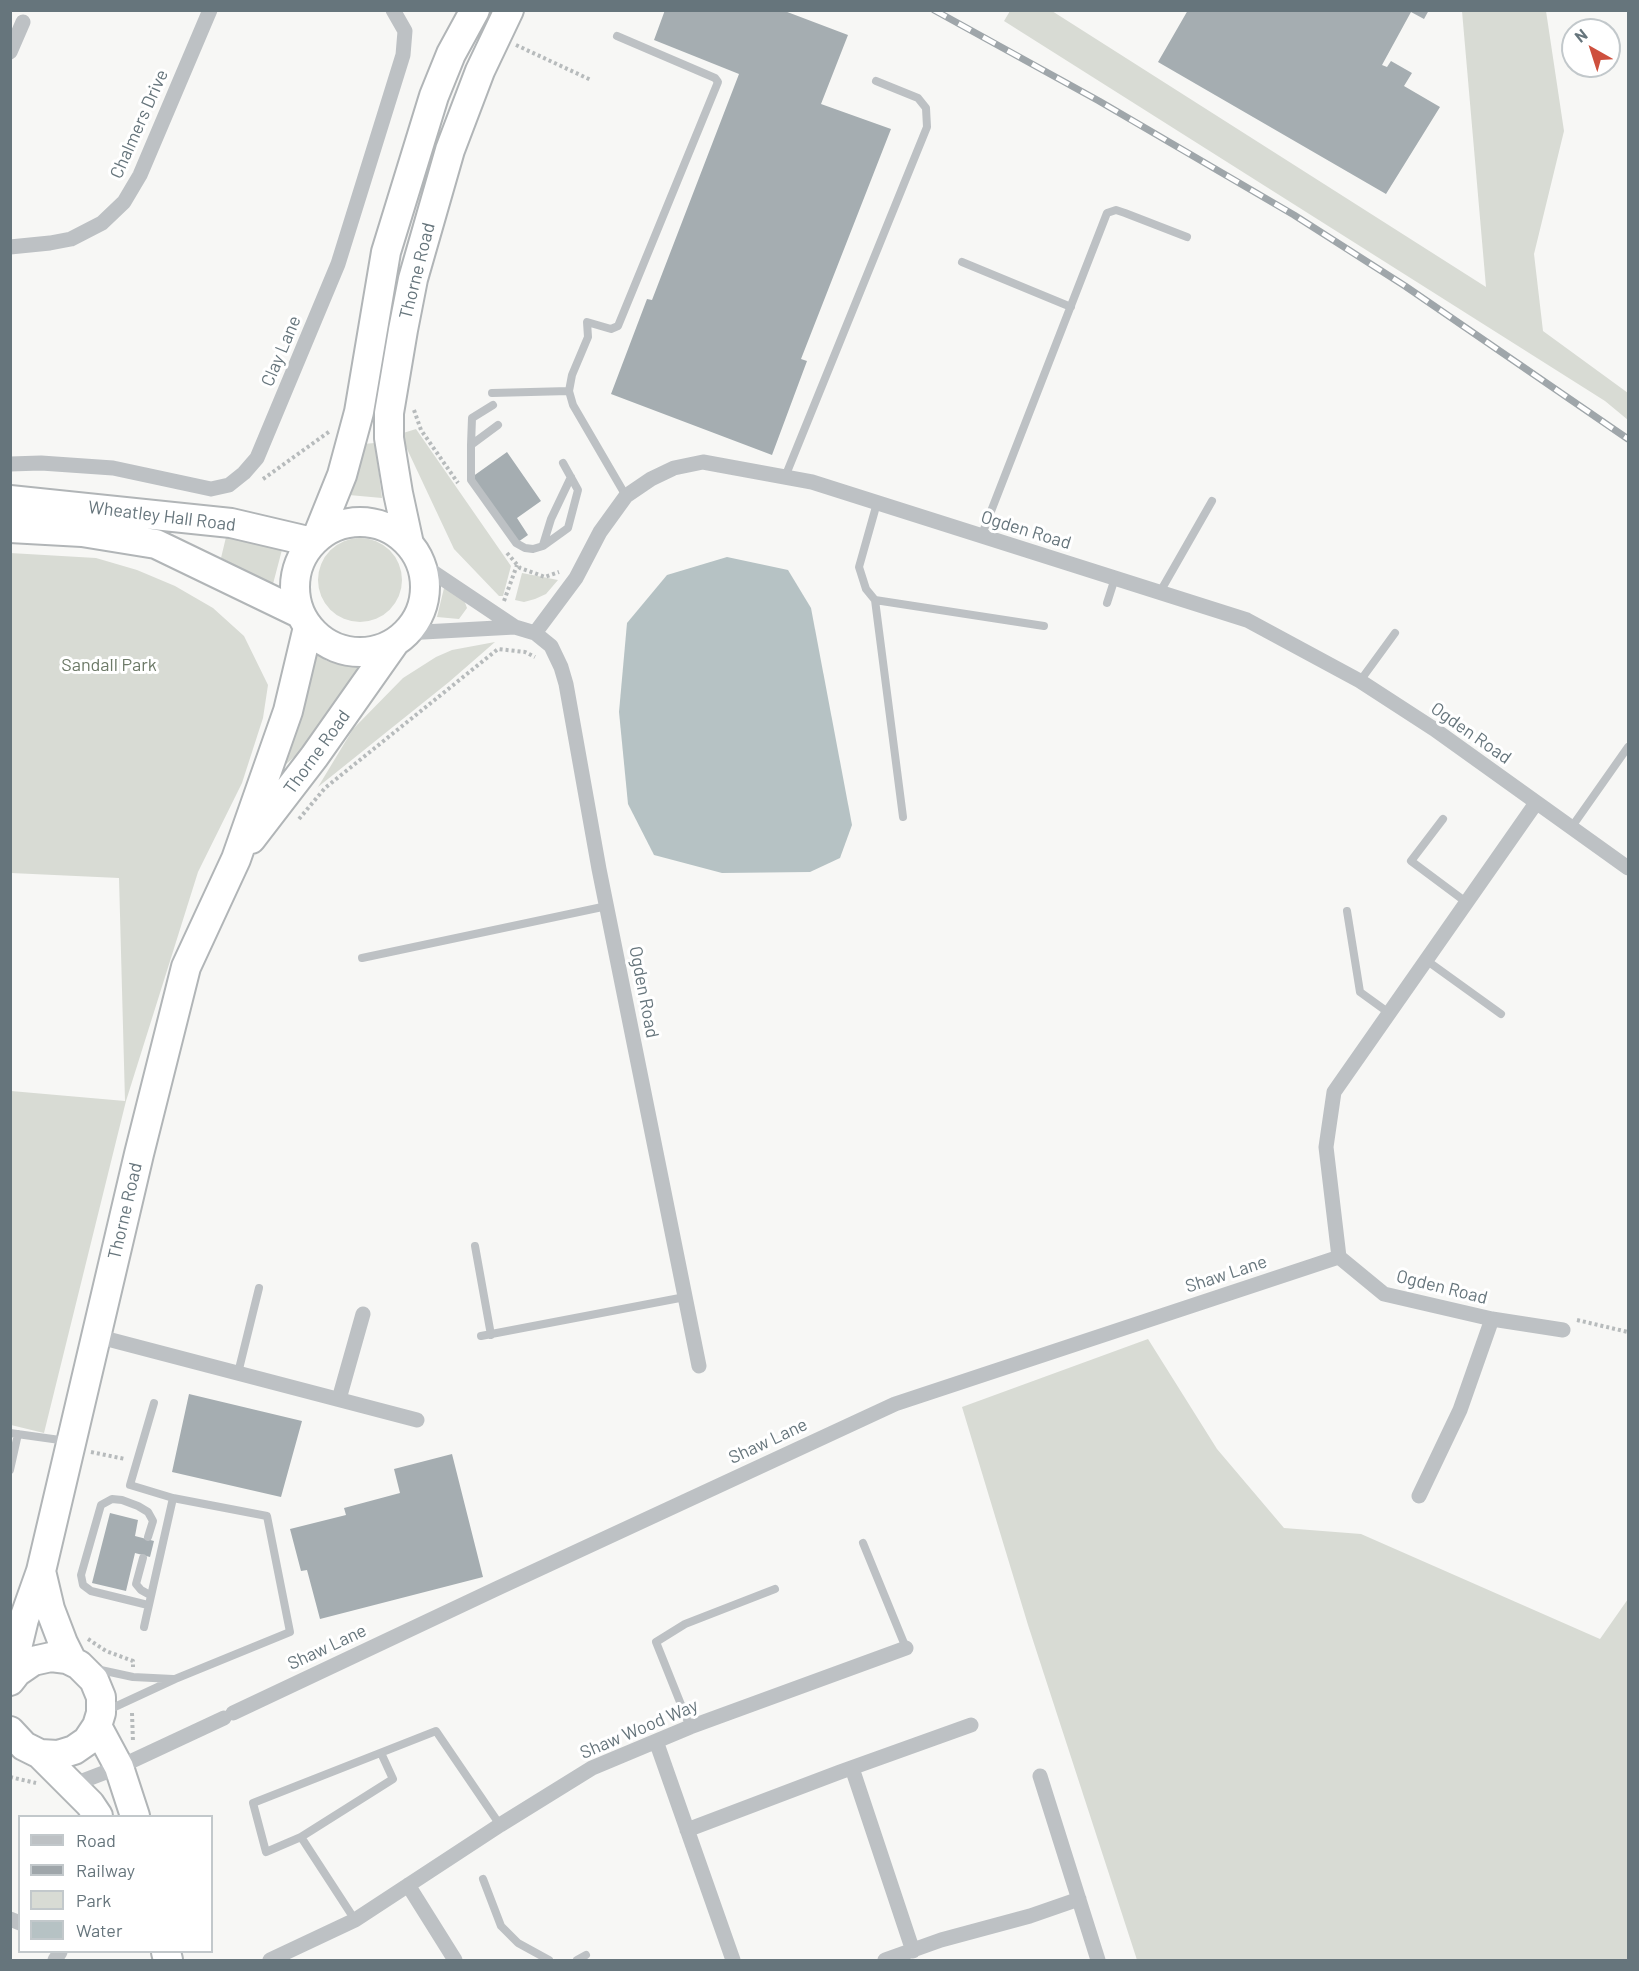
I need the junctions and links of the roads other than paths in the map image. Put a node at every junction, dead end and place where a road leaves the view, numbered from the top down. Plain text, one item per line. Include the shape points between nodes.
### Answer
1 (210, 10) edge
2 (393, 10) edge
3 (475, 10) edge
4 (512, 23) edge
5 (17, 30) edge
6 (617, 36) dead end
7 (10, 52) edge
8 (876, 81) dead end
9 (1187, 237) dead end
10 (10, 247) edge
11 (962, 262) dead end
12 (1071, 307) junction
13 (569, 391) junction
14 (492, 393) dead end
15 (493, 405) dead end
16 (498, 425) dead end
17 (471, 445) junction
18 (10, 464) edge
19 (563, 464) dead end
20 (571, 477) junction
21 (785, 477) junction
22 (626, 496) junction
23 (10, 500) edge
24 (1212, 501) dead end
25 (877, 502) junction
26 (10, 528) edge
27 (981, 537) junction
28 (314, 539) junction
29 (543, 546) junction
30 (415, 554) junction
31 (1115, 578) junction
32 (1160, 592) junction
33 (875, 600) junction
34 (1107, 603) dead end
35 (304, 620) junction
36 (1044, 626) dead end
37 (515, 627) junction
38 (535, 633) junction
39 (1395, 633) dead end
40 (400, 638) junction
41 (1360, 681) junction
42 (1629, 747) edge
43 (1536, 803) junction
44 (903, 817) dead end
45 (1443, 819) dead end
46 (1571, 828) junction
47 (236, 860) junction
48 (1629, 868) edge
49 (1466, 902) junction
50 (607, 906) junction
51 (1347, 912) dead end
52 (362, 958) dead end
53 (1426, 960) junction
54 (1389, 1013) junction
55 (1501, 1014) dead end
56 (475, 1246) dead end
57 (1339, 1257) junction
58 (259, 1288) dead end
59 (685, 1297) junction
60 (363, 1314) dead end
61 (1492, 1319) junction
62 (1563, 1330) road end
63 (491, 1335) junction
64 (96, 1336) junction
65 (482, 1336) dead end
66 (699, 1366) dead end
67 (238, 1373) junction
68 (339, 1399) junction
69 (154, 1403) dead end
70 (417, 1420) dead end
71 (14, 1433) edge
72 (71, 1444) junction
73 (10, 1470) edge
74 (1419, 1496) dead end
75 (173, 1498) junction
76 (148, 1537) dead end
77 (863, 1543) dead end
78 (143, 1558) dead end
79 (41, 1571) junction
80 (775, 1589) dead end
81 (150, 1595) junction
82 (148, 1605) junction
83 (144, 1627) dead end
84 (906, 1648) joint
85 (76, 1663) junction
86 (10, 1679) edge
87 (175, 1679) junction
88 (99, 1720) junction
89 (971, 1725) dead end
90 (690, 1727) junction
91 (10, 1731) edge
92 (656, 1741) junction
93 (40, 1754) junction
94 (381, 1754) junction
95 (119, 1767) junction
96 (852, 1768) junction
97 (1040, 1776) dead end
98 (72, 1785) junction
99 (97, 1815) edge
100 (135, 1815) edge
101 (500, 1825) junction
102 (687, 1830) junction
103 (301, 1837) junction
104 (483, 1879) dead end
105 (408, 1885) junction
106 (1079, 1899) junction
107 (355, 1920) junction
108 (913, 1951) junction
109 (586, 1956) dead end
110 (270, 1960) edge
111 (452, 1960) edge
112 (549, 1960) edge
113 (577, 1960) edge
114 (733, 1960) edge
115 (885, 1960) edge
116 (1098, 1960) edge

1 - 10 street, Chalmers Drive via 140,175 124,202 102,223 71,239
2 - 18 street, Clay Lane via 405,31 403,55 338,264 257,458 229,484 211,489 113,468
3 - 28 highway, Thorne Road via 434,96 386,252 359,412 342,476
4 - 30 highway, Thorne Road via 480,71 450,150 413,279 403,330 389,438 398,493
5 - 7 street
6 - 13 lane via 718,81 618,326 611,329 587,322 588,337
8 - 21 lane via 918,99 926,108 927,127
9 - 12 lane via 1116,210 1107,213
11 - 12 lane
12 - 27 lane
13 - 14 lane
13 - 22 lane via 573,405
15 - 17 lane via 472,418
16 - 17 lane
17 - 29 lane via 471,480 516,543 533,549
19 - 20 lane
20 - 29 lane
20 - 29 lane via 578,490 568,528
21 - 22 street, Ogden Road via 703,462 674,468
21 - 25 street, Ogden Road
22 - 38 street, Ogden Road via 600,532 576,578
23 - 28 highway, Wheatley Hall Road via 231,523
24 - 32 lane
25 - 27 street, Ogden Road
25 - 33 lane via 859,567 866,589
26 - 35 highway, Wheatley Hall Road via 82,532 156,544
27 - 31 street, Ogden Road
28 - 30 highway via 339,524 364,521 389,528
28 - 35 highway via 295,576 296,601
30 - 37 street
30 - 40 highway via 425,582 424,601 414,624
31 - 32 street, Ogden Road
31 - 34 lane
32 - 41 street, Ogden Road via 1247,620
33 - 36 lane
33 - 44 lane
35 - 40 highway via 326,643 348,651 372,651
35 - 47 highway, Thorne Road via 288,711
37 - 38 street
37 - 40 street
38 - 50 street, Ogden Road via 551,646 563,674
39 - 41 lane
40 - 47 highway, Thorne Road
41 - 43 street, Ogden Road
42 - 46 lane
43 - 46 street, Ogden Road
43 - 49 street
45 - 49 lane via 1411,861
46 - 48 street, Ogden Road
47 - 64 highway, Thorne Road via 186,967
49 - 53 street
50 - 52 lane
50 - 59 street, Ogden Road
51 - 54 lane via 1360,992
53 - 54 street
53 - 55 lane
54 - 57 street via 1334,1092 1326,1147
56 - 63 lane
57 - 61 street, Ogden Road via 1384,1294
57 - 95 street, Shaw Lane via 894,1404
58 - 67 lane
59 - 63 lane
59 - 66 street, Ogden Road
60 - 68 street
61 - 62 street, Ogden Road
61 - 74 street via 1460,1410
63 - 65 lane
64 - 67 street
64 - 72 highway, Thorne Road
67 - 68 street
68 - 70 street
69 - 75 lane via 130,1485
71 - 72 lane
71 - 73 lane
72 - 79 highway, Thorne Road
75 - 81 lane
75 - 87 lane via 267,1516 290,1632
76 - 82 lane via 153,1521 148,1512 112,1499 102,1505 81,1575 82,1585 91,1591
77 - 84 lane
78 - 81 lane via 136,1584
79 - 85 highway, Thorne Road via 50,1609
79 - 86 highway, Thorne Road via 24,1619
80 - 90 lane via 685,1624 656,1642
81 - 82 lane
82 - 83 lane
84 - 90 street, Shaw Wood Way
85 - 86 highway via 51,1657 33,1661
85 - 87 lane via 133,1677
85 - 88 highway, Thorne Road via 94,1680 101,1697
87 - 88 lane
88 - 93 highway via 87,1741 74,1750 58,1755
88 - 95 highway, Thorne Road
89 - 96 street
90 - 92 street, Shaw Wood Way
91 - 93 highway via 24,1746
92 - 101 street, Shaw Wood Way via 592,1768
92 - 102 street
93 - 98 highway
94 - 101 lane via 436,1731
94 - 103 lane via 393,1779
94 - 103 lane via 254,1803 266,1852
95 - 98 street, Shaw Lane
95 - 100 highway, Thorne Road
96 - 102 street
96 - 108 street
97 - 106 street
98 - 99 highway
101 - 105 street, Shaw Wood Way
102 - 114 street
103 - 107 lane
104 - 112 lane via 501,1926 518,1943
105 - 107 street, Shaw Wood Way
105 - 111 street
106 - 108 street
106 - 116 street
107 - 110 street, Shaw Wood Way
108 - 115 street
109 - 113 lane

